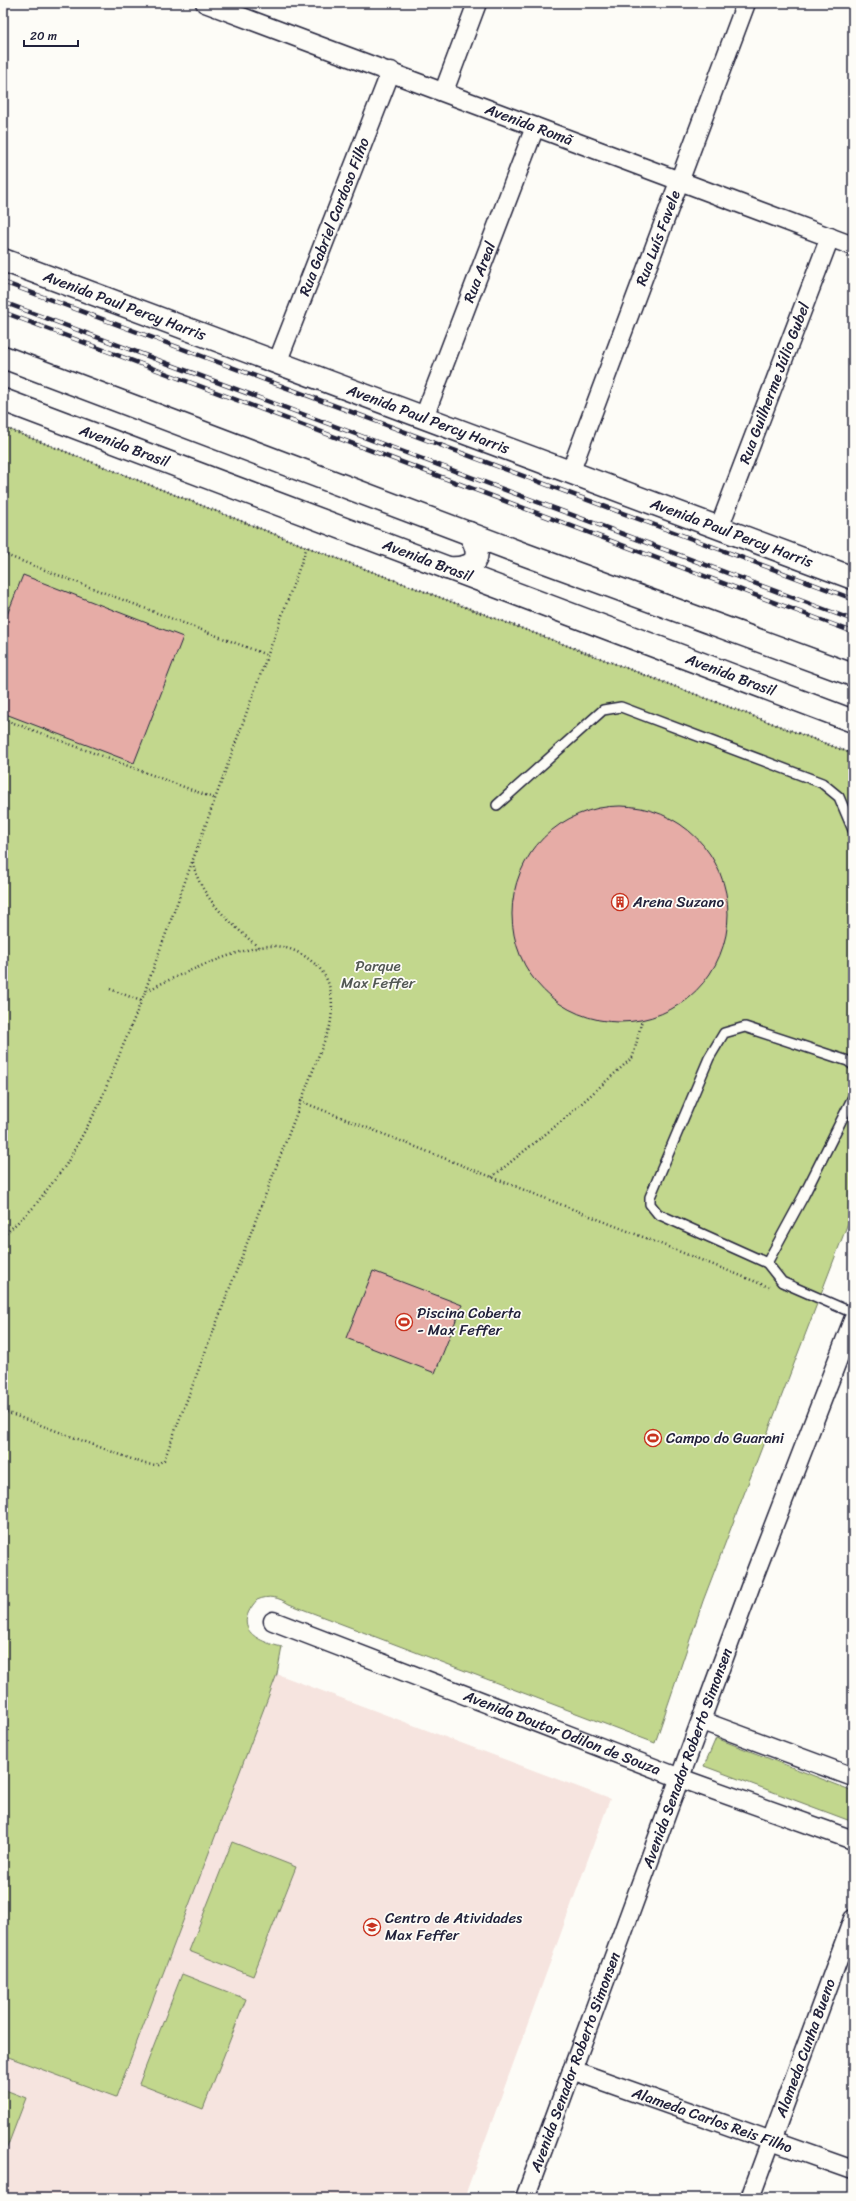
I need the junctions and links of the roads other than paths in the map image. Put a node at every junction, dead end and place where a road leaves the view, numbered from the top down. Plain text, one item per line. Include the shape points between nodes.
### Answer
1 (205, 3) edge
2 (477, 3) edge
3 (746, 3) edge
4 (391, 71) junction
5 (444, 91) junction
6 (535, 127) junction
7 (679, 181) junction
8 (830, 237) junction
9 (853, 246) edge
10 (3, 260) edge
11 (3, 357) edge
12 (278, 363) junction
13 (3, 400) edge
14 (424, 417) junction
15 (570, 473) junction
16 (719, 528) junction
17 (469, 533) junction
18 (518, 552) junction
19 (446, 568) junction
20 (853, 578) edge
21 (499, 588) junction
22 (853, 675) edge
23 (853, 721) edge
24 (497, 805) dead end
25 (853, 830) edge
26 (853, 1066) edge
27 (853, 1097) edge
28 (767, 1263) junction
29 (853, 1313) edge
30 (853, 1321) edge
31 (273, 1621) dead end
32 (702, 1721) junction
33 (853, 1777) edge
34 (680, 1778) junction
35 (853, 1840) edge
36 (853, 1920) edge
37 (572, 2070) junction
38 (772, 2139) junction
39 (853, 2170) edge
40 (525, 2198) edge
41 (750, 2198) edge

1 - 4 street, Avenida Romã
2 - 5 street
3 - 7 street, Rua Luís Favele
4 - 5 street, Avenida Romã
4 - 12 street, Rua Gabriel Cardoso Filho
5 - 6 street, Avenida Romã
6 - 7 street, Avenida Romã
6 - 14 street, Rua Areal
7 - 8 street, Avenida Romã
7 - 15 street, Rua Luís Favele
8 - 9 street, Avenida Romã
8 - 16 street, Rua Guilherme Júlio Gubel
10 - 12 main road, Avenida Paul Percy Harris
11 - 17 main road
12 - 14 main road, Avenida Paul Percy Harris
13 - 19 main road, Avenida Brasil via 328,521
14 - 15 main road, Avenida Paul Percy Harris
15 - 16 main road, Avenida Paul Percy Harris
16 - 20 main road, Avenida Paul Percy Harris
17 - 18 main road
17 - 19 main road via 477,548 474,562 464,568
18 - 21 main road via 500,554 489,564 489,571
18 - 22 main road
19 - 21 main road, Avenida Brasil
21 - 23 main road, Avenida Brasil
24 - 25 lane via 603,710 621,707 822,783 839,797
26 - 28 lane via 848,1061 745,1027 724,1033 709,1058 650,1197 650,1204 658,1214
27 - 28 lane
28 - 29 lane via 782,1282
30 - 32 street, Avenida Senador Roberto Simonsen via 753,1579
31 - 34 street, Avenida Doutor Odilon de Souza
32 - 33 street
32 - 34 street, Avenida Senador Roberto Simonsen
34 - 35 street, Avenida Doutor Odilon de Souza
34 - 37 street, Avenida Senador Roberto Simonsen
36 - 38 street, Alameda Cunha Bueno
37 - 38 street, Alameda Carlos Reis Filho
37 - 40 street, Avenida Senador Roberto Simonsen
38 - 39 street, Alameda Carlos Reis Filho
38 - 41 street, Alameda Cunha Bueno

